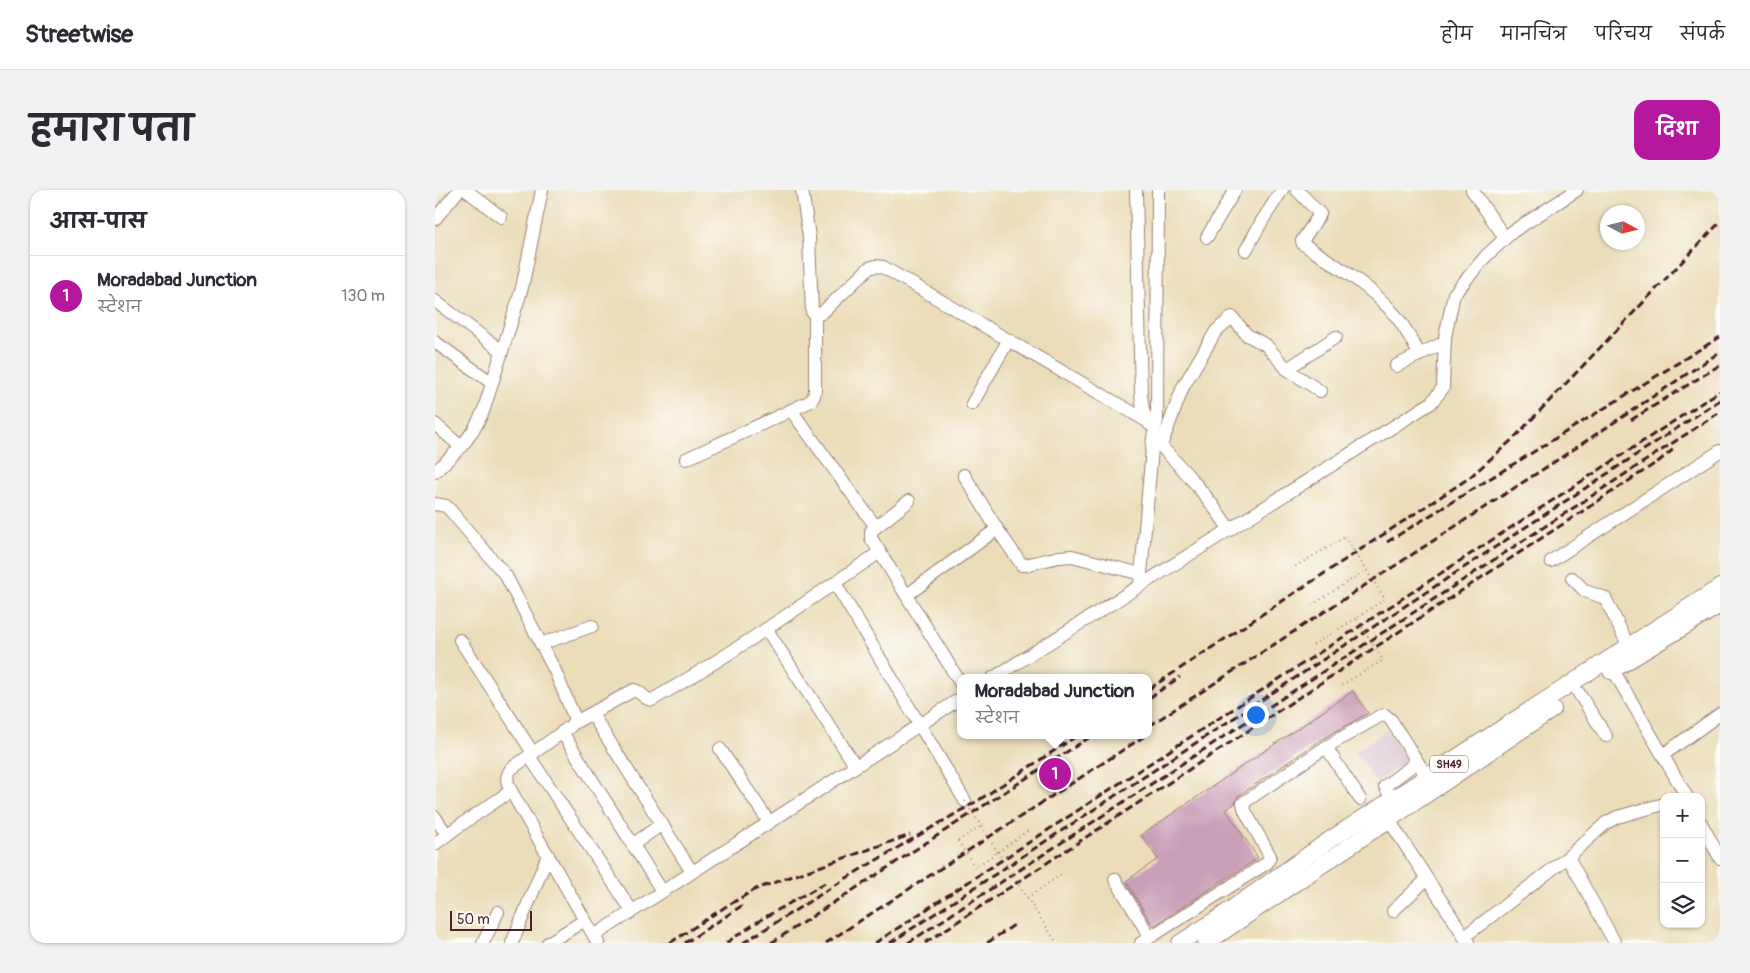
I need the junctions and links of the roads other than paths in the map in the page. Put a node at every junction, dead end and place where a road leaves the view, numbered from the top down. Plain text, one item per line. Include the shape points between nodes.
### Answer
1 (459, 190) edge
2 (466, 190) edge
3 (542, 190) edge
4 (802, 190) edge
5 (1136, 190) edge
6 (1158, 190) edge
7 (1235, 190) edge
8 (1283, 190) edge
9 (1297, 190) edge
10 (1472, 190) edge
11 (1577, 190) edge
12 (501, 217) dead end
13 (435, 219) edge
14 (1207, 237) dead end
15 (1505, 238) junction
16 (1246, 250) dead end
17 (435, 301) edge
18 (815, 315) junction
19 (1335, 337) dead end
20 (1008, 341) junction
21 (435, 342) edge
22 (1445, 342) junction
23 (502, 351) junction
24 (1420, 354) junction
25 (1396, 366) dead end
26 (1287, 369) junction
27 (492, 383) junction
28 (1320, 392) dead end
29 (972, 404) dead end
30 (791, 410) junction
31 (435, 424) edge
32 (1154, 434) junction
33 (461, 447) junction
34 (1720, 451) edge
35 (687, 459) dead end
36 (435, 472) edge
37 (964, 475) dead end
38 (909, 500) dead end
39 (435, 504) edge
40 (876, 527) junction
41 (997, 529) junction
42 (1230, 530) junction
43 (880, 552) junction
44 (1551, 561) dead end
45 (1572, 578) dead end
46 (1141, 580) junction
47 (835, 583) junction
48 (1720, 588) edge
49 (907, 595) junction
50 (1720, 605) edge
51 (592, 626) dead end
52 (767, 630) junction
53 (460, 640) dead end
54 (541, 644) junction
55 (1629, 647) junction
56 (1611, 665) junction
57 (999, 674) edge
58 (957, 677) edge
59 (1578, 692) junction
60 (957, 701) edge
61 (592, 714) junction
62 (1720, 714) edge
63 (574, 723) junction
64 (921, 724) junction
65 (562, 732) junction
66 (1606, 736) dead end
67 (1326, 747) junction
68 (719, 749) dead end
69 (531, 754) junction
70 (1663, 755) junction
71 (1417, 762) junction
72 (855, 765) junction
73 (1427, 777) junction
74 (511, 791) junction
75 (1685, 793) edge
76 (1360, 799) dead end
77 (965, 800) road end
78 (1392, 800) junction
79 (1660, 805) edge
80 (435, 817) edge
81 (1389, 820) junction
82 (769, 822) junction
83 (661, 824) junction
84 (1705, 830) edge
85 (447, 835) junction
86 (435, 844) edge
87 (633, 845) junction
88 (548, 855) junction
89 (1568, 857) junction
90 (1720, 858) edge
91 (692, 872) junction
92 (1289, 878) junction
93 (1115, 879) dead end
94 (1427, 879) junction
95 (662, 891) junction
96 (631, 911) junction
97 (1393, 911) dead end
98 (498, 912) dead end
99 (585, 920) junction
100 (596, 939) edge
101 (1146, 940) edge
102 (1215, 940) edge
103 (1466, 940) edge
104 (483, 943) edge
105 (512, 943) edge
106 (548, 943) edge
107 (1180, 943) edge
108 (1615, 943) edge

1 - 13 street
2 - 12 street
3 - 23 street via 525,278
4 - 18 street via 809,237 812,312
5 - 32 street via 1141,388 1143,410
6 - 32 street via 1157,420
7 - 14 street
8 - 16 street
9 - 24 street via 1320,214 1303,244 1381,299 1397,317
10 - 15 street
11 - 15 street
15 - 22 street via 1454,294
17 - 23 street
18 - 20 street via 822,313 869,268 876,266
18 - 30 street via 814,396 811,401
19 - 26 street
20 - 29 street
20 - 32 street
21 - 27 street
22 - 24 street
22 - 42 street via 1443,388 1431,403
23 - 27 street
24 - 25 street
26 - 28 street
26 - 32 street via 1265,345 1250,337 1231,317 1216,331
27 - 33 street via 483,412
30 - 35 street
30 - 40 street
31 - 33 street
32 - 42 street via 1196,482
32 - 46 street
33 - 36 street
34 - 44 street
37 - 41 street
38 - 40 street
39 - 54 street via 450,510 506,576
40 - 43 street via 870,534
41 - 46 street via 1021,564 1072,556
41 - 49 street
42 - 46 street
43 - 47 street
43 - 49 street
45 - 55 street via 1585,591 1605,598
46 - 57 street
47 - 52 street
47 - 64 street
48 - 55 main road, SH49
49 - 58 street
50 - 56 main road, SH49
51 - 54 street
52 - 61 street via 651,700 634,690
52 - 72 street
53 - 69 street
54 - 63 street via 572,711
55 - 56 main road, SH49
56 - 59 main road, SH49
56 - 70 street
56 - 73 main road, SH49
59 - 66 street
59 - 81 main road, SH49
60 - 64 street
61 - 63 street
61 - 83 street
62 - 70 street
63 - 65 street
64 - 72 street
64 - 77 street
65 - 69 street
65 - 87 street
67 - 71 street via 1385,715
67 - 76 street
67 - 101 street via 1243,803 1270,856 1267,863
68 - 82 street
69 - 74 street via 507,774
69 - 96 street
70 - 75 street
71 - 73 street
71 - 78 street via 1385,786
72 - 82 street
73 - 78 main road, SH49
74 - 85 street
74 - 88 street
78 - 92 main road, SH49 via 1331,839
79 - 89 street via 1606,823
80 - 85 street
81 - 92 main road, SH49
81 - 94 street
82 - 91 street
83 - 87 street
83 - 91 street
84 - 90 street
85 - 86 street
87 - 95 street
88 - 99 street
88 - 105 street
89 - 103 street
89 - 108 street
91 - 95 street
92 - 102 main road, SH49
92 - 107 main road, SH49
93 - 101 street
94 - 97 street
94 - 103 street
95 - 96 street
96 - 100 street
98 - 104 street
99 - 100 street
99 - 106 street

